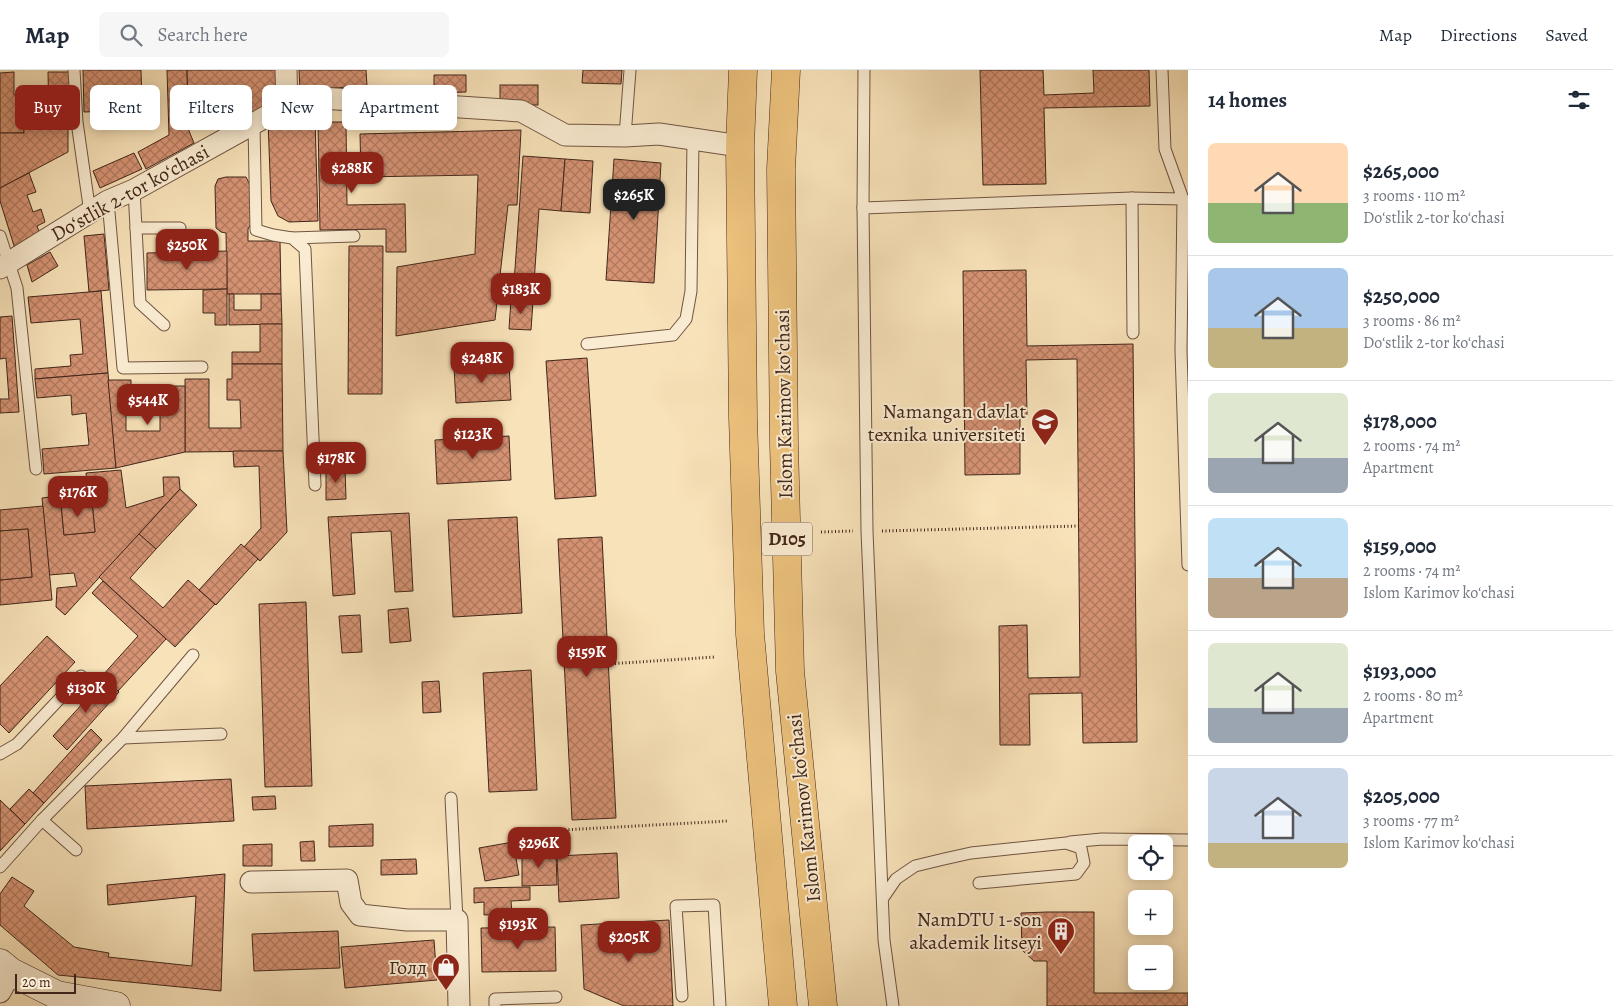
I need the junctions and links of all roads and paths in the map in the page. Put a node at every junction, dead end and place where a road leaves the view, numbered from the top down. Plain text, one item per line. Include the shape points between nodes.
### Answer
1 (74, 70) edge
2 (286, 70) edge
3 (630, 70) edge
4 (743, 70) edge
5 (786, 70) edge
6 (864, 70) edge
7 (1162, 70) edge
8 (286, 85) edge
9 (332, 99) edge
10 (262, 119) edge
11 (254, 124) junction
12 (625, 136) junction
13 (693, 140) junction
14 (740, 146) junction
15 (134, 190) junction
16 (1132, 198) junction
17 (1184, 199) junction
18 (108, 201) junction
19 (863, 208) junction
20 (90, 213) junction
21 (136, 228) junction
22 (180, 228) dead end
23 (0, 236) edge
24 (354, 236) dead end
25 (292, 238) junction
26 (5, 265) edge
27 (164, 326) dead end
28 (1133, 333) dead end
29 (587, 344) dead end
30 (1184, 352) edge
31 (202, 367) dead end
32 (36, 469) dead end
33 (315, 485) dead end
34 (1079, 526) dead end
35 (867, 531) junction
36 (821, 532) dead end
37 (1188, 565) edge
38 (193, 654) dead end
39 (715, 657) dead end
40 (608, 664) dead end
41 (81, 676) dead end
42 (221, 734) dead end
43 (122, 738) junction
44 (0, 754) edge
45 (451, 798) dead end
46 (42, 820) junction
47 (728, 821) dead end
48 (544, 831) dead end
49 (1188, 840) edge
50 (1066, 843) junction
51 (76, 850) dead end
52 (0, 867) edge
53 (250, 882) dead end
54 (979, 883) dead end
55 (883, 898) junction
56 (457, 920) junction
57 (4, 976) edge
58 (682, 996) dead end
59 (556, 997) dead end
60 (116, 1006) edge
61 (459, 1006) edge
62 (495, 1006) edge
63 (720, 1006) edge
64 (783, 1006) edge
65 (823, 1006) edge
66 (893, 1006) edge

1 - 20 lane via 77,122
2 - 8 street
3 - 12 lane
4 - 14 main road, Islom Karimov koʻchasi
5 - 65 main road, Islom Karimov koʻchasi / D105 via 782,189 790,671
6 - 19 lane
7 - 17 lane via 1165,148
9 - 12 street, Doʻstlik 2-tor koʻchasi via 521,112 565,135
10 - 11 street, Doʻstlik 2-tor koʻchasi
11 - 15 street, Doʻstlik 2-tor koʻchasi
11 - 25 lane via 256,230
12 - 13 street, Doʻstlik 2-tor koʻchasi via 659,134
13 - 14 street, Doʻstlik 2-tor koʻchasi
13 - 29 lane via 691,291 686,320 673,334
14 - 64 main road, Islom Karimov koʻchasi / D105 via 743,418 750,634
15 - 18 street, Doʻstlik 2-tor koʻchasi
15 - 21 lane
16 - 17 lane
16 - 19 lane
16 - 28 lane
17 - 30 lane
18 - 20 street, Doʻstlik 2-tor koʻchasi
18 - 31 lane via 123,368
19 - 35 lane
20 - 26 street, Doʻstlik 2-tor koʻchasi
21 - 22 lane
21 - 27 lane via 140,303
23 - 26 lane
24 - 25 lane
25 - 33 lane via 305,249
26 - 32 lane via 17,288
30 - 37 lane
34 - 35 path
35 - 36 path
35 - 55 lane
38 - 43 lane
39 - 40 path
41 - 44 lane via 17,744
42 - 43 lane
43 - 46 lane
45 - 56 lane
46 - 51 lane
46 - 52 lane
47 - 48 path
49 - 50 lane via 1102,839
50 - 54 lane via 1081,848 1084,863 1076,874
50 - 55 lane via 971,853 915,866 896,879
53 - 56 street via 347,880 351,903 360,915 407,920
55 - 66 lane via 884,940
56 - 61 street
57 - 60 street via 57,995
58 - 63 lane via 676,906 714,905
59 - 62 lane via 495,999

